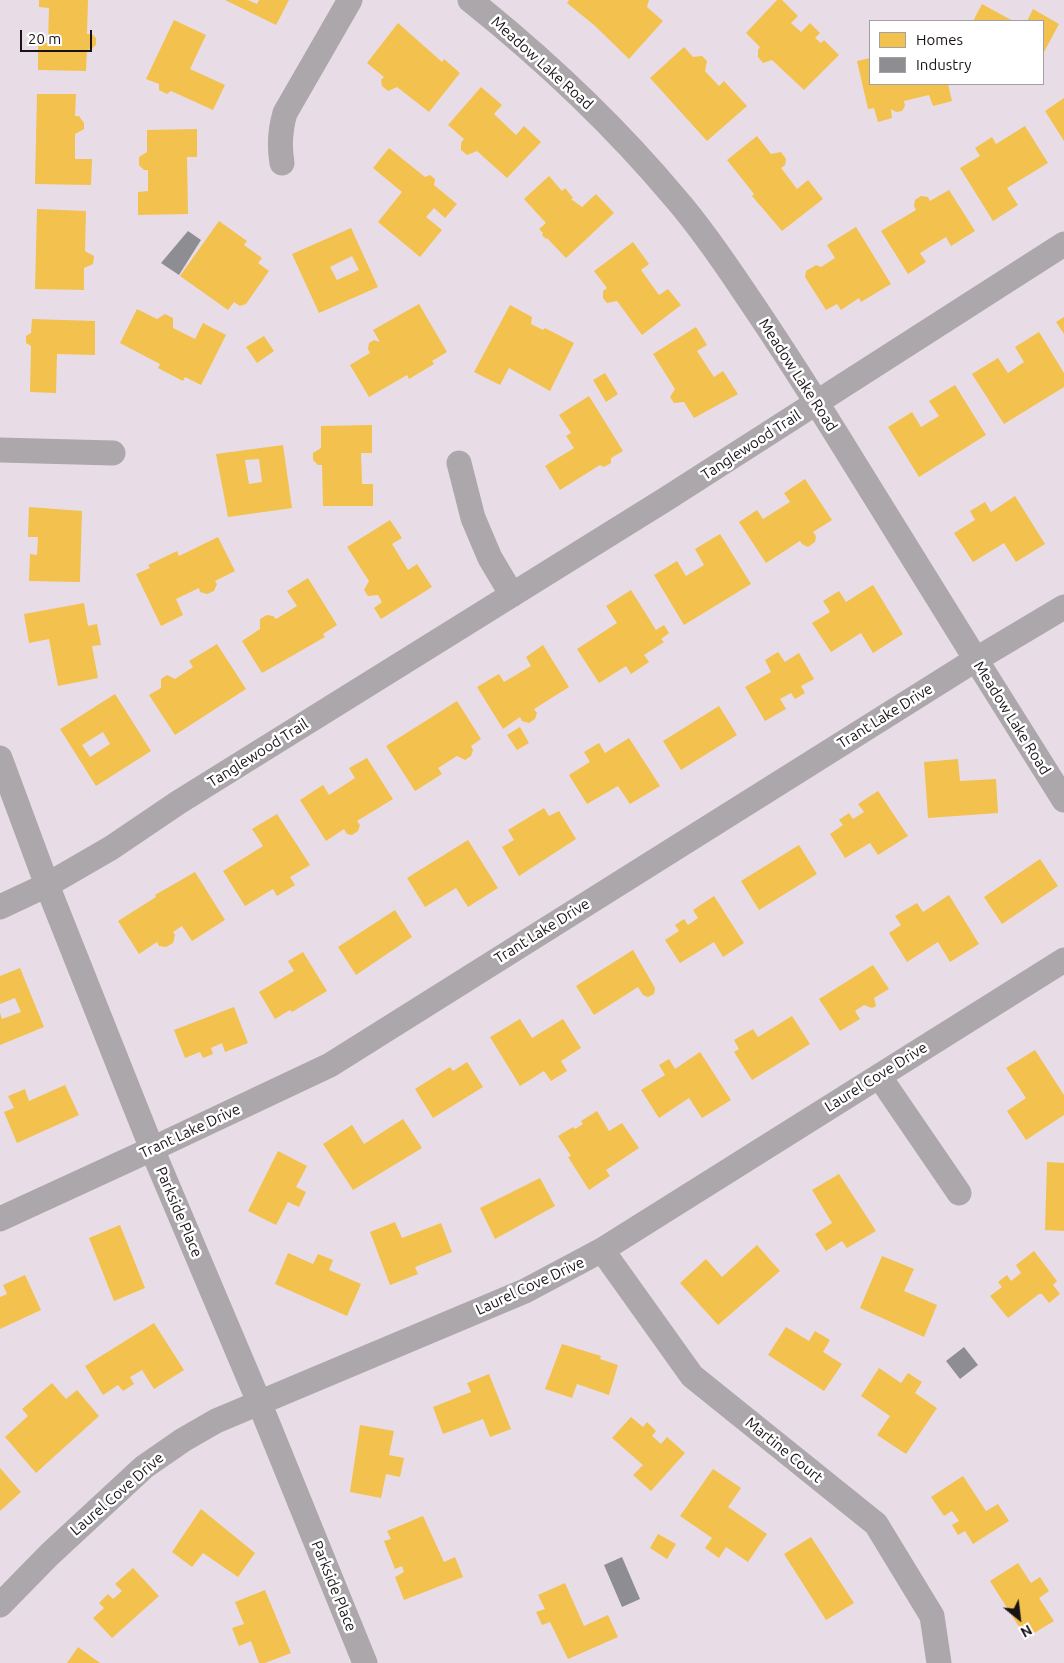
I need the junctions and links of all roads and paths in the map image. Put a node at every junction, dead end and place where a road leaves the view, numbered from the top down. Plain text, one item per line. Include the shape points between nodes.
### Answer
1 (350, 0) edge
2 (470, 0) edge
3 (282, 163) dead end
4 (1064, 244) edge
5 (817, 402) junction
6 (0, 450) edge
7 (113, 453) dead end
8 (458, 462) dead end
9 (512, 595) junction
10 (1064, 607) edge
11 (975, 660) junction
12 (0, 758) edge
13 (1064, 800) edge
14 (47, 885) junction
15 (0, 906) edge
16 (1064, 960) edge
17 (879, 1076) junction
18 (152, 1149) junction
19 (959, 1193) dead end
20 (0, 1219) edge
21 (602, 1250) junction
22 (259, 1402) junction
23 (0, 1605) edge
24 (365, 1663) edge
25 (939, 1663) edge

1 - 3 street via 285,113 280,129
2 - 5 street, Meadow Lake Road via 581,96 678,201 727,266
4 - 5 street, Tanglewood Trail
5 - 9 street, Tanglewood Trail
5 - 11 street, Meadow Lake Road
6 - 7 street
8 - 9 street via 473,518 490,558
9 - 14 street, Tanglewood Trail
10 - 11 street, Trant Lake Drive
11 - 13 street, Meadow Lake Road
11 - 18 street, Trant Lake Drive via 330,1065
12 - 14 street, Parkside Place
14 - 15 street, Tanglewood Trail
14 - 18 street, Parkside Place
16 - 17 street, Laurel Cove Drive
17 - 19 street
17 - 21 street, Laurel Cove Drive
18 - 20 street, Trant Lake Drive
18 - 22 street, Parkside Place
21 - 22 street, Laurel Cove Drive via 525,1291
21 - 25 street, Martine Court via 692,1376 876,1524 932,1616
22 - 23 street, Laurel Cove Drive via 216,1421 144,1467
22 - 24 street, Parkside Place

